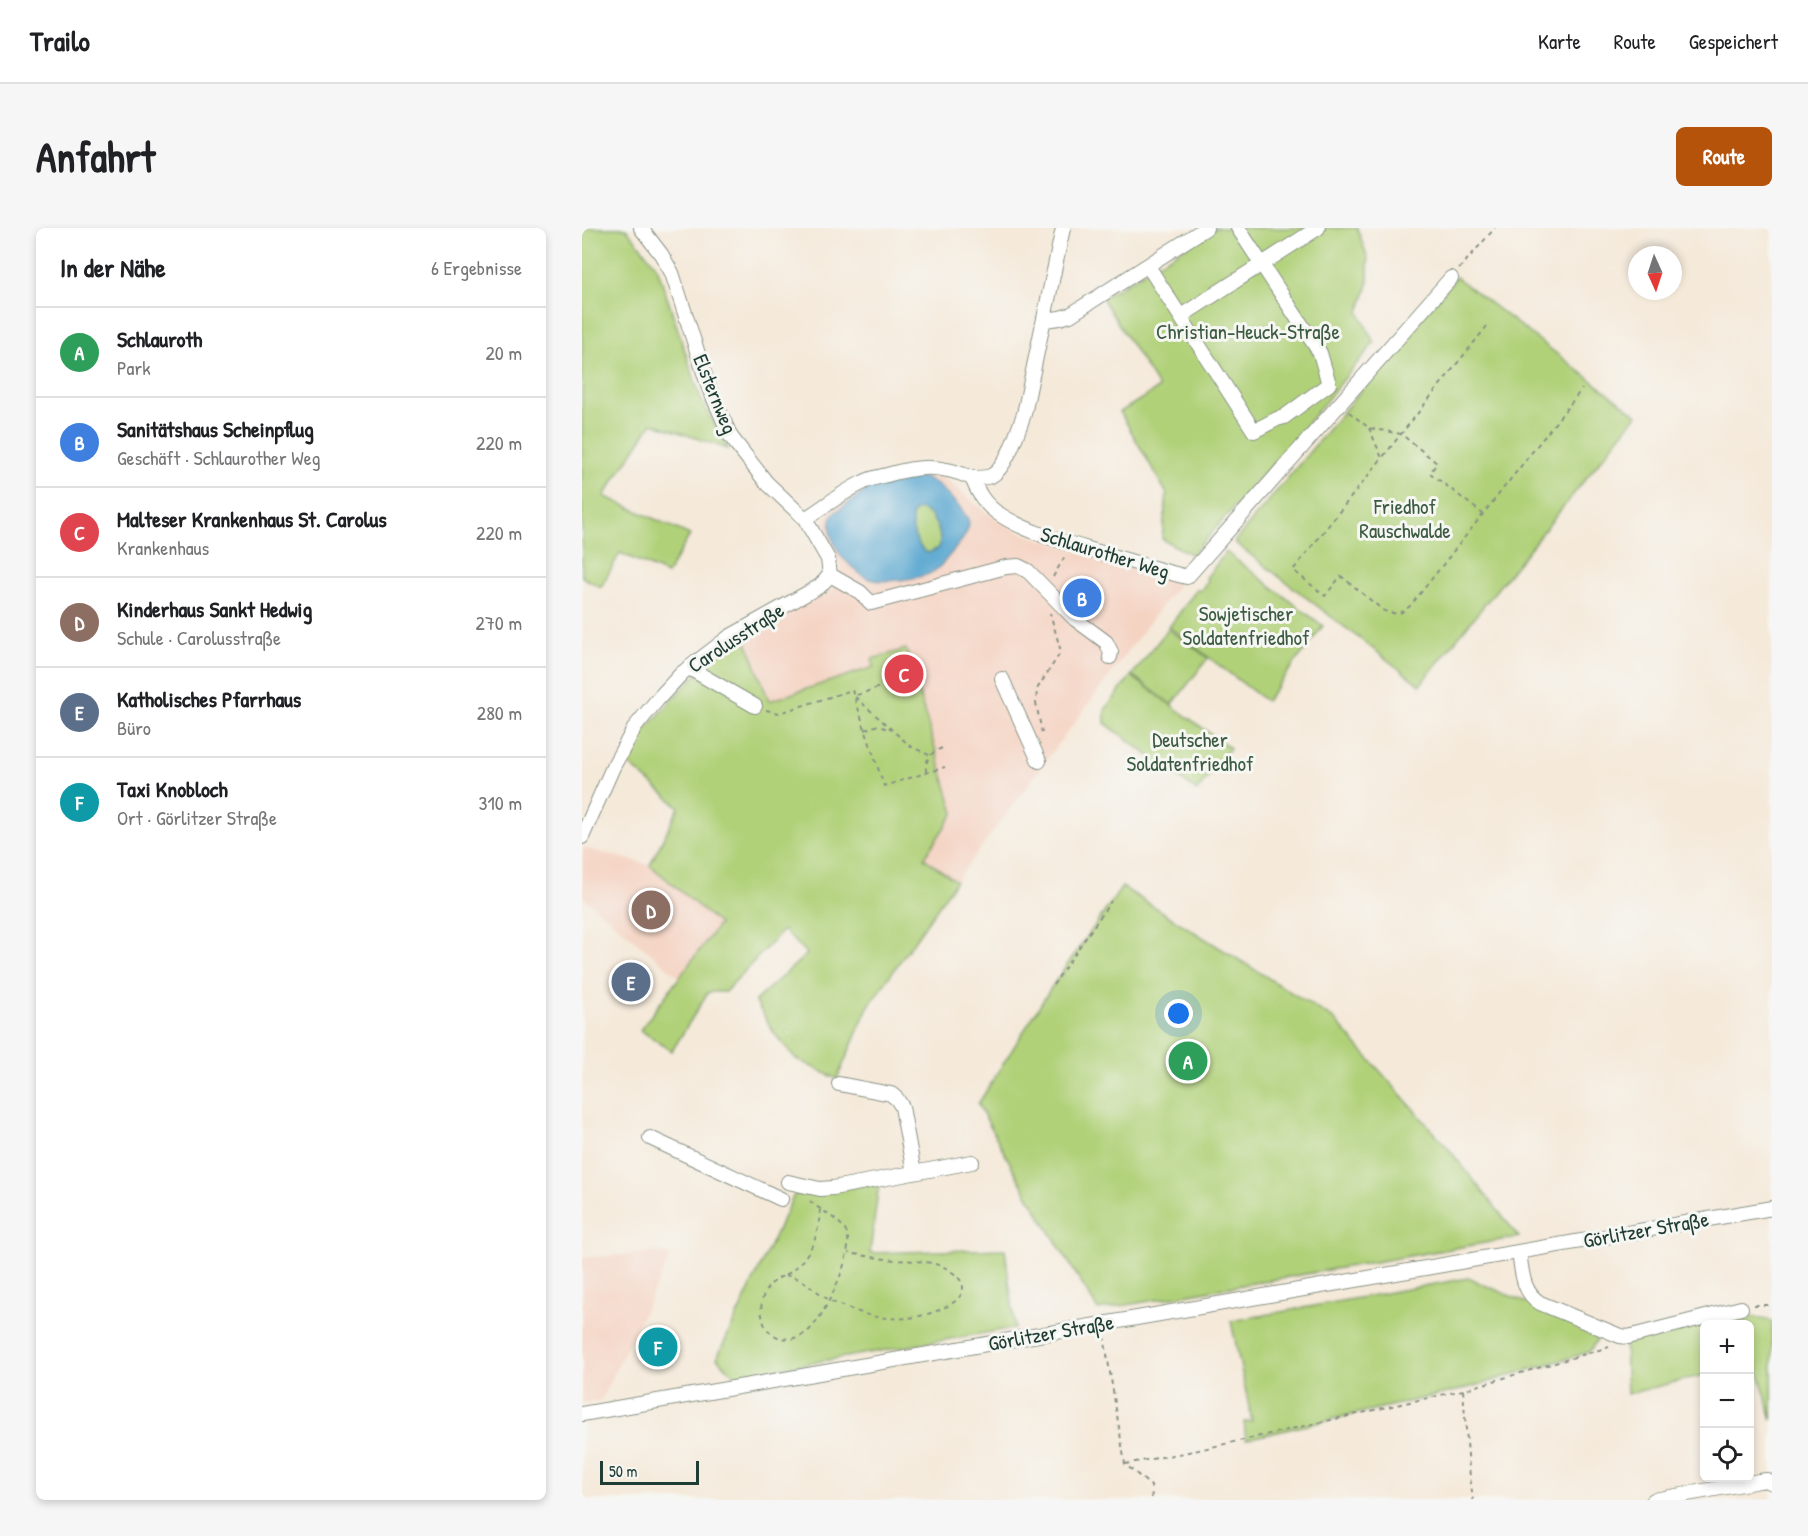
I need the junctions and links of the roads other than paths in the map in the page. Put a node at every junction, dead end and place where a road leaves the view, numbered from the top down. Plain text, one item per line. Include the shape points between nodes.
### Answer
1 (641, 228) edge
2 (1063, 228) edge
3 (1206, 228) edge
4 (1238, 228) edge
5 (1318, 228) edge
6 (1261, 264) junction
7 (1148, 266) junction
8 (1451, 278) road end
9 (1181, 316) junction
10 (1044, 320) junction
11 (972, 478) junction
12 (805, 519) junction
13 (830, 575) junction
14 (1110, 657) dead end
15 (689, 668) junction
16 (1002, 679) dead end
17 (756, 706) road end
18 (1039, 761) dead end
19 (582, 837) edge
20 (839, 1084) dead end
21 (650, 1138) dead end
22 (972, 1162) dead end
23 (914, 1173) junction
24 (795, 1184) road end
25 (781, 1199) dead end
26 (1772, 1208) edge
27 (1520, 1252) junction
28 (1741, 1308) road end
29 (582, 1414) edge
30 (1772, 1483) edge
31 (1654, 1500) edge

1 - 12 street, Elsternweg via 672,273 709,388 731,437 766,482
2 - 10 street
3 - 7 street
4 - 6 street
5 - 6 street
6 - 9 street
6 - 9 street via 1320,353 1329,384 1284,417 1254,431
7 - 9 street
7 - 10 street via 1070,315
8 - 11 street, Schlaurother Weg via 1186,578 1014,523 984,501
10 - 11 street via 1016,436 996,472
11 - 12 street via 925,466 900,471 865,481
12 - 13 street, Elsternweg via 828,559
13 - 14 street via 871,603 1018,566 1106,642 1112,652
13 - 15 street, Carolusstraße via 820,586 729,637
15 - 17 street
15 - 19 street, Carolusstraße via 635,727
16 - 18 street
20 - 23 street via 891,1094 897,1099 902,1107
21 - 25 street
22 - 23 street
23 - 24 street via 833,1188
26 - 27 street, Görlitzer Straße
27 - 28 street via 1526,1288 1533,1299 1620,1336
27 - 29 street, Görlitzer Straße
30 - 31 street via 1759,1481

